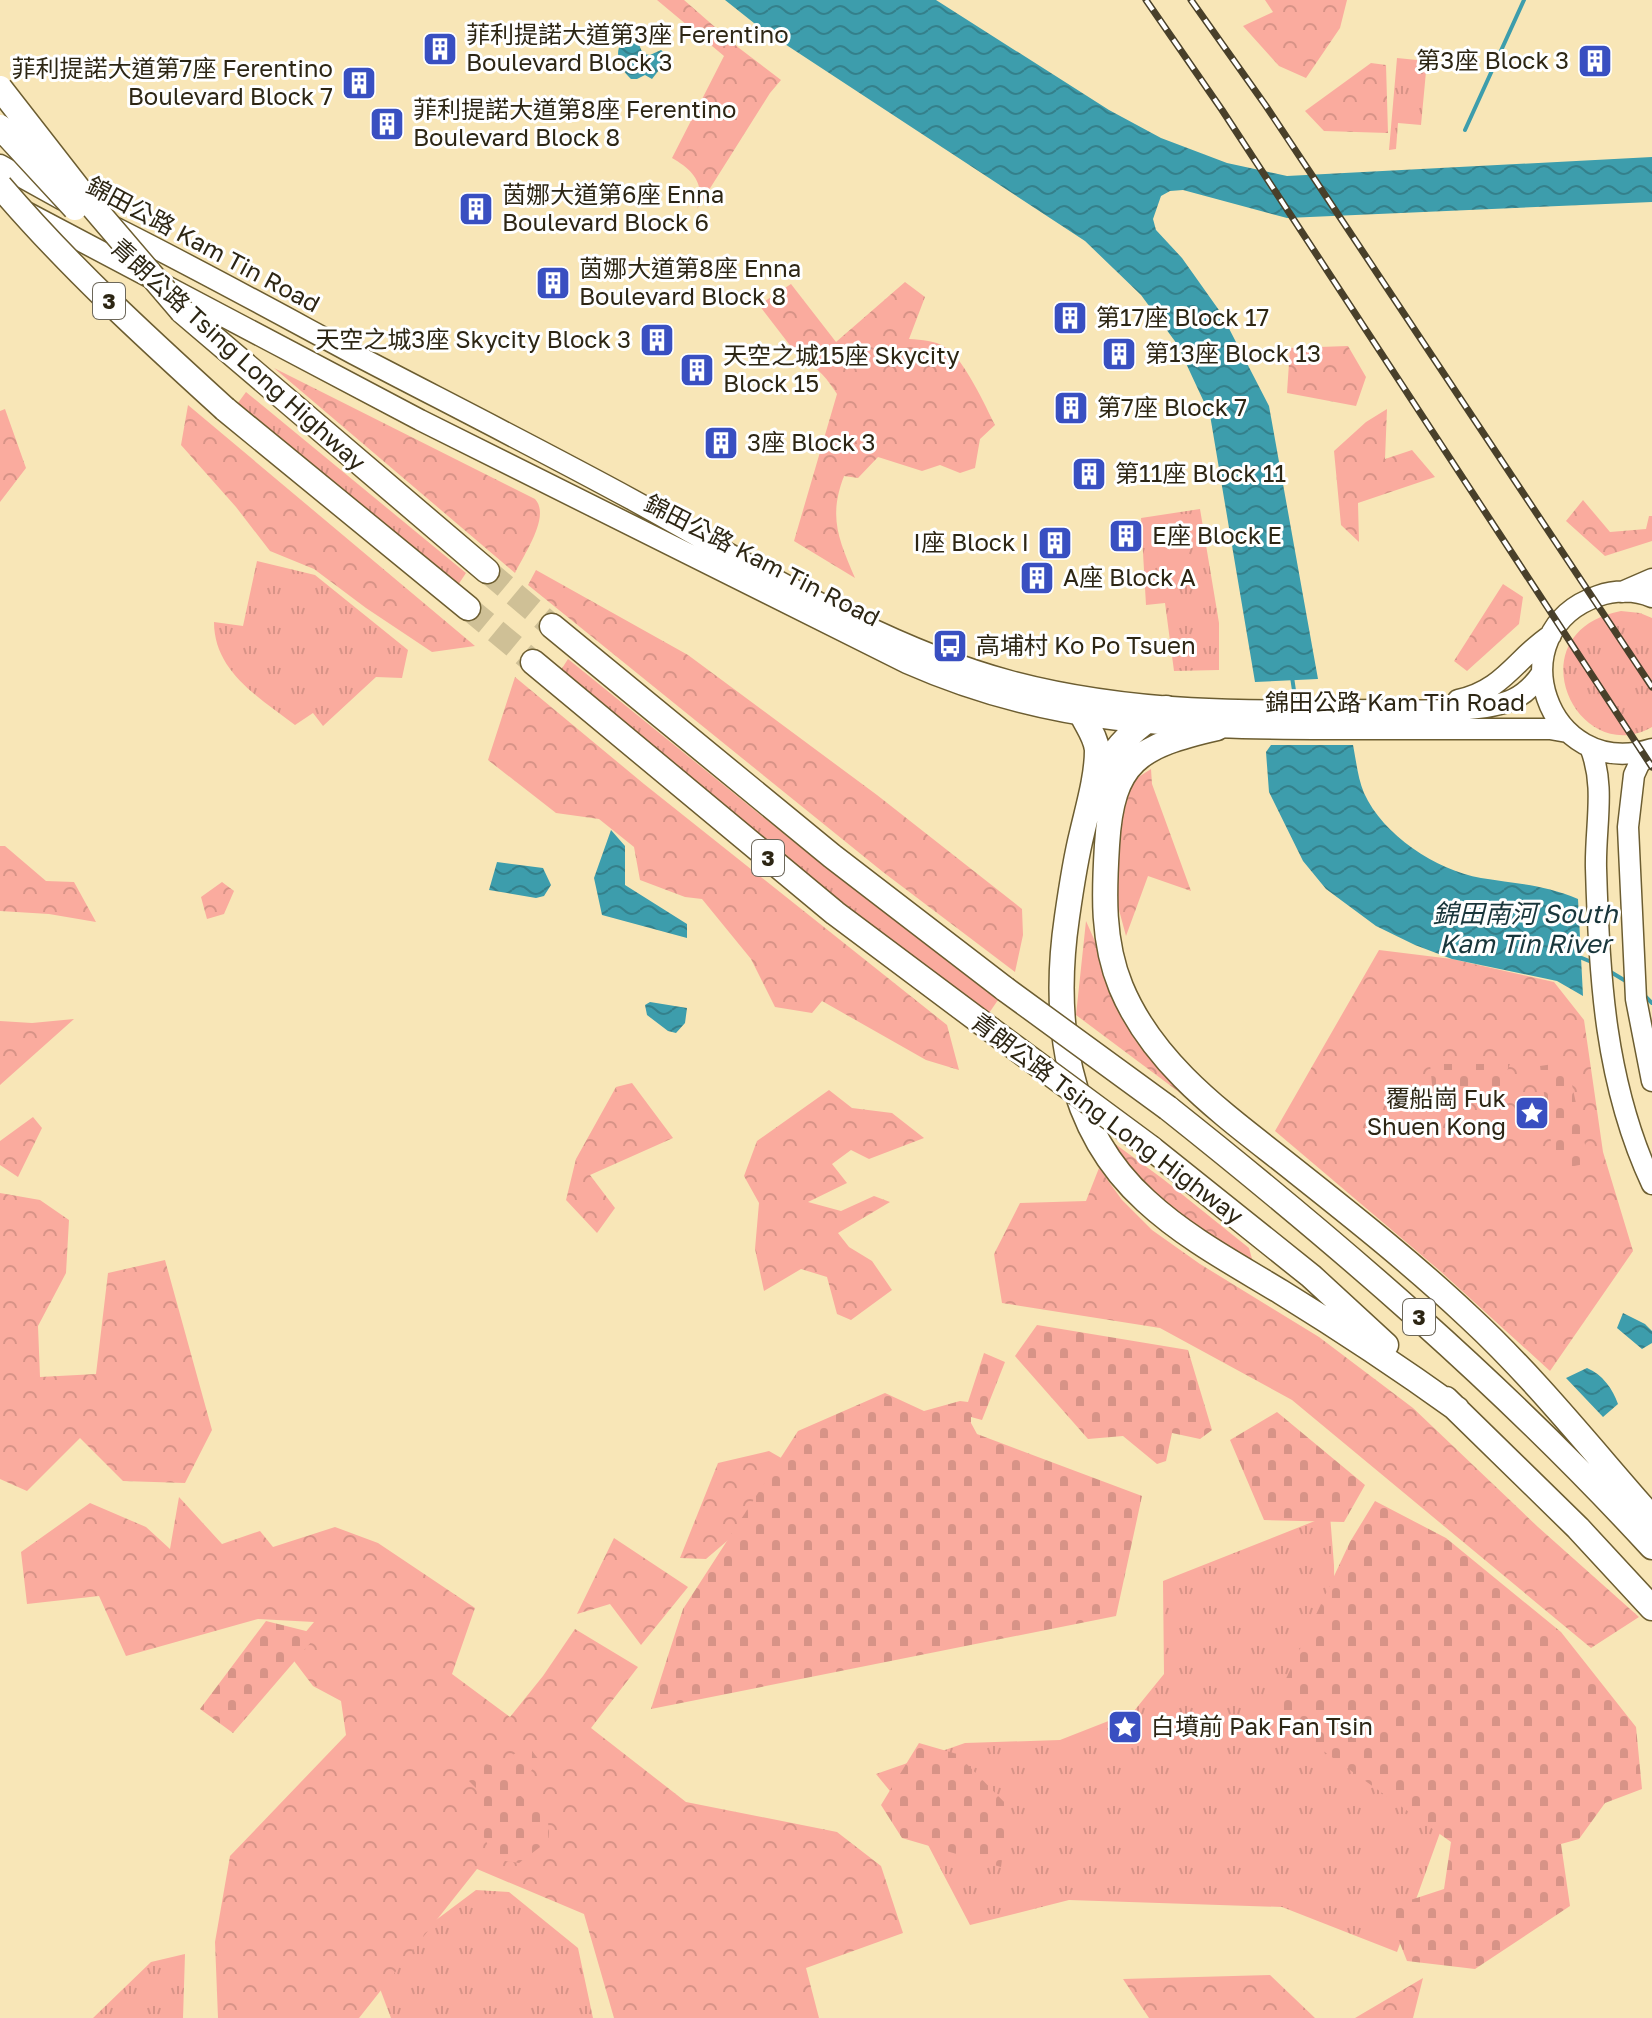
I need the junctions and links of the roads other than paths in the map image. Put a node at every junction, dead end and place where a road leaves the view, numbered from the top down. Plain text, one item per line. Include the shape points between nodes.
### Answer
1 (0, 88) edge
2 (0, 127) edge
3 (0, 165) edge
4 (0, 186) edge
5 (0, 198) edge
6 (182, 311) junction
7 (544, 453) junction
8 (568, 492) junction
9 (487, 571) tunnel mouth
10 (1652, 579) edge
11 (1622, 592) junction
12 (1652, 597) edge
13 (468, 608) tunnel mouth
14 (552, 626) tunnel mouth
15 (1551, 635) junction
16 (533, 662) tunnel mouth
17 (1542, 673) junction
18 (1166, 708) junction
19 (1418, 710) junction
20 (1083, 717) junction
21 (1335, 720) junction
22 (1140, 724) junction
23 (1217, 728) junction
24 (1567, 732) junction
25 (1590, 747) junction
26 (1652, 750) edge
27 (1092, 789) junction
28 (1652, 1081) edge
29 (1652, 1184) edge
30 (1457, 1409) junction
31 (1652, 1518) edge
32 (1652, 1547) edge
33 (1652, 1608) edge

1 - 6 highway, bridge
2 - 6 highway, 青朗公路 Tsing Long Highway / 3, bridge
3 - 7 main road, 錦田公路 Kam Tin Road
4 - 13 highway, 青朗公路 Tsing Long Highway / 3, bridge via 39,232 225,409
5 - 8 main road, 錦田公路 Kam Tin Road via 346,382
6 - 9 highway, 青朗公路 Tsing Long Highway / 3
7 - 8 main road via 549,472
7 - 18 main road, 錦田公路 Kam Tin Road via 831,607 941,658 1047,690
8 - 20 main road, 錦田公路 Kam Tin Road via 945,679
10 - 11 main road
11 - 12 main road, 錦田公路 Kam Tin Road
11 - 15 main road, 錦田公路 Kam Tin Road via 1573,609
14 - 32 highway, 青朗公路 Tsing Long Highway / 3, bridge via 832,856 1296,1210 1520,1412
15 - 17 main road, 錦田公路 Kam Tin Road
15 - 19 main road via 1479,696
16 - 30 highway, 青朗公路 Tsing Long Highway / 3, bridge via 835,913 1151,1148 1311,1276
17 - 19 main road, 錦田公路 Kam Tin Road via 1531,689 1511,701
17 - 24 main road, 錦田公路 Kam Tin Road via 1549,707
18 - 21 main road, 錦田公路 Kam Tin Road
18 - 22 highway
19 - 21 main road, 錦田公路 Kam Tin Road
20 - 22 main road, 錦田公路 Kam Tin Road
20 - 27 highway via 1097,750
21 - 23 main road, 錦田公路 Kam Tin Road via 1271,729
21 - 24 main road, 錦田公路 Kam Tin Road
22 - 23 main road, 錦田公路 Kam Tin Road
22 - 27 highway via 1112,752
23 - 31 highway via 1155,746 1128,767 1114,790 1105,917 1113,963 1130,1006 1154,1044 1194,1088 1472,1320
24 - 25 main road, 錦田公路 Kam Tin Road
25 - 26 main road, 錦田公路 Kam Tin Road via 1624,754
25 - 29 main road via 1600,779 1597,883 1608,1039 1623,1108
26 - 28 main road via 1639,764 1631,787 1628,827 1636,999
27 - 30 highway via 1068,905 1062,1010 1068,1066 1093,1134 1131,1187 1164,1217
30 - 33 highway, 青朗公路 Tsing Long Highway / 3

